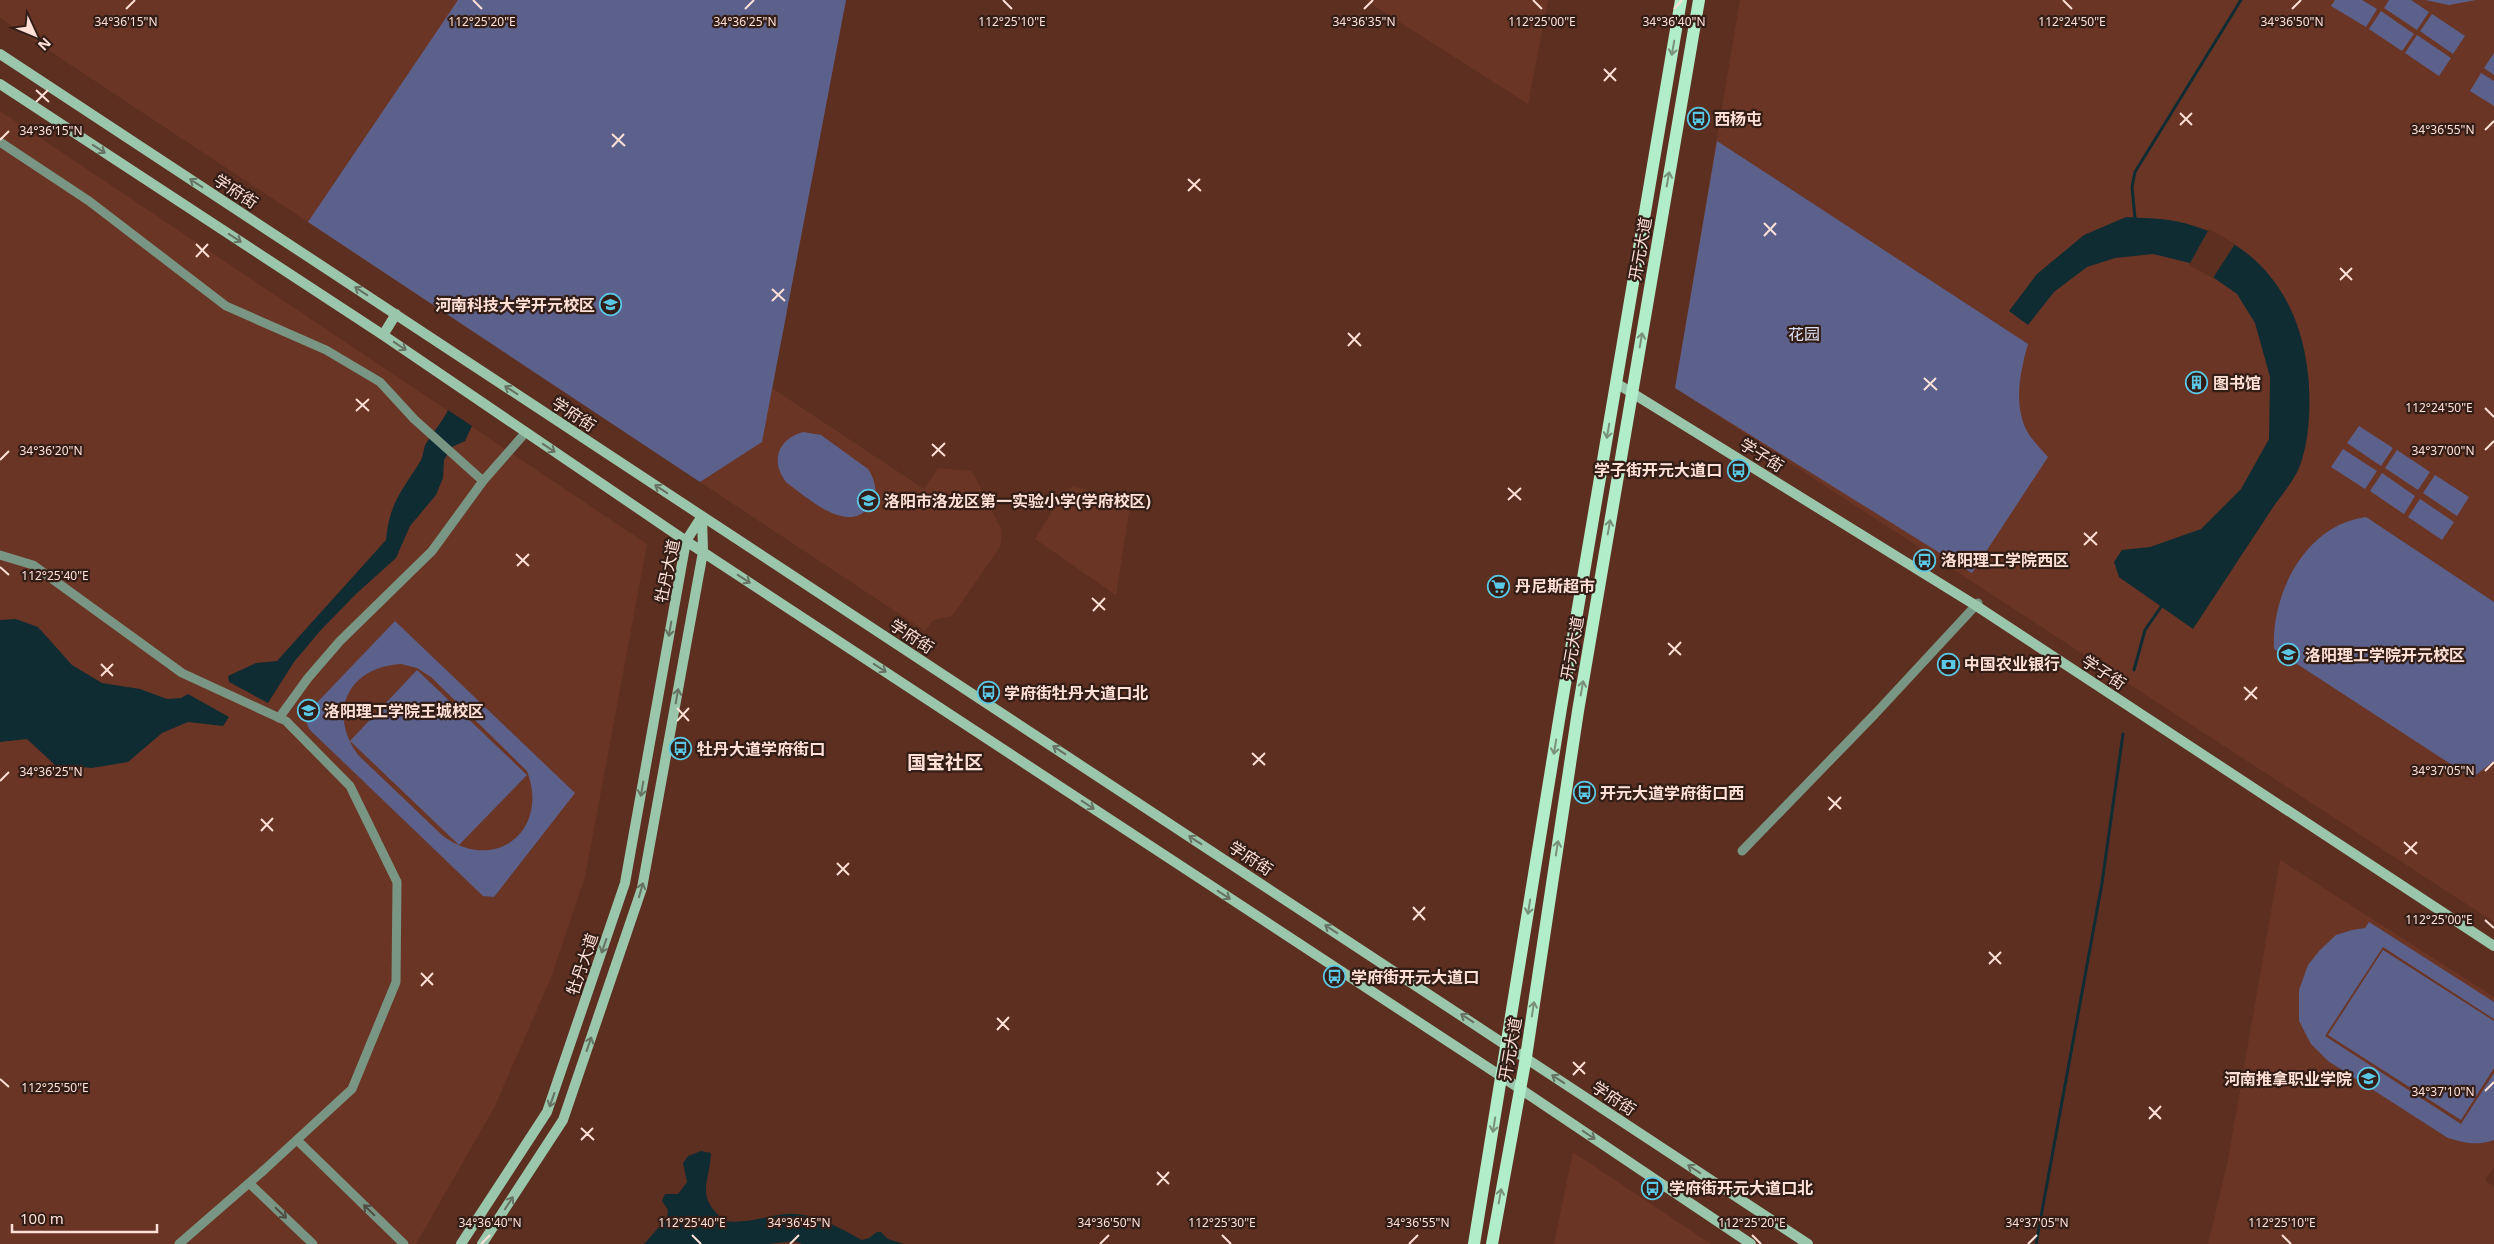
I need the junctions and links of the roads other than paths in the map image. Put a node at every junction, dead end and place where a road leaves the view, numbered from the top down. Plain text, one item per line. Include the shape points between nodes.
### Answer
1 (1681, 0) edge
2 (1699, 0) edge
3 (0, 54) edge
4 (0, 84) edge
5 (0, 142) edge
6 (396, 314) junction
7 (383, 335) junction
8 (1616, 381) junction
9 (1632, 390) junction
10 (526, 432) junction
11 (482, 481) junction
12 (702, 516) junction
13 (686, 541) junction
14 (703, 552) junction
15 (0, 555) edge
16 (1978, 605) junction
17 (278, 718) junction
18 (1742, 851) dead end
19 (2494, 941) edge
20 (2494, 946) edge
21 (1507, 1045) junction
22 (1526, 1057) junction
23 (1502, 1077) junction
24 (1519, 1088) junction
25 (297, 1140) junction
26 (249, 1183) junction
27 (178, 1244) edge
28 (313, 1244) edge
29 (404, 1244) edge
30 (462, 1244) edge
31 (482, 1244) edge
32 (1474, 1244) edge
33 (1492, 1244) edge
34 (1751, 1244) edge
35 (1808, 1244) edge

1 -> 8 main road, 开元大道
9 -> 2 main road, 开元大道
6 -> 3 main road, 学府街
4 -> 7 main road
5 - 11 street via 89,201 226,306 326,350 380,382
6 - 7 main road
12 -> 6 main road, 学府街
7 -> 10 main road
8 - 9 main road, 学子街
8 -> 21 main road, 开元大道
9 - 16 main road, 学子街
22 -> 9 main road, 开元大道 via 1578,711
10 - 11 street
10 -> 13 main road
11 - 17 street via 432,551 340,641
12 - 13 main road, 牡丹大道
12 - 14 main road, 牡丹大道
21 -> 12 main road, 学府街
13 - 14 main road
13 -> 30 main road, 牡丹大道 via 625,883 548,1112
14 -> 23 main road
31 -> 14 main road, 牡丹大道 via 563,1120 642,888
15 - 17 street via 32,565 182,673
16 - 18 street
16 - 19 main road, 学子街
16 - 20 main road, 学子街
17 - 25 street via 286,721 350,786 397,882 396,982 352,1089
21 - 22 main road, 学府街
21 - 23 main road, 开元大道
22 - 24 main road, 开元大道
35 -> 22 main road, 学府街
23 - 24 main road
23 -> 32 main road, 开元大道
33 -> 24 main road, 开元大道
24 -> 34 main road
25 - 26 street
29 -> 25 street
26 - 27 street
26 -> 28 street

